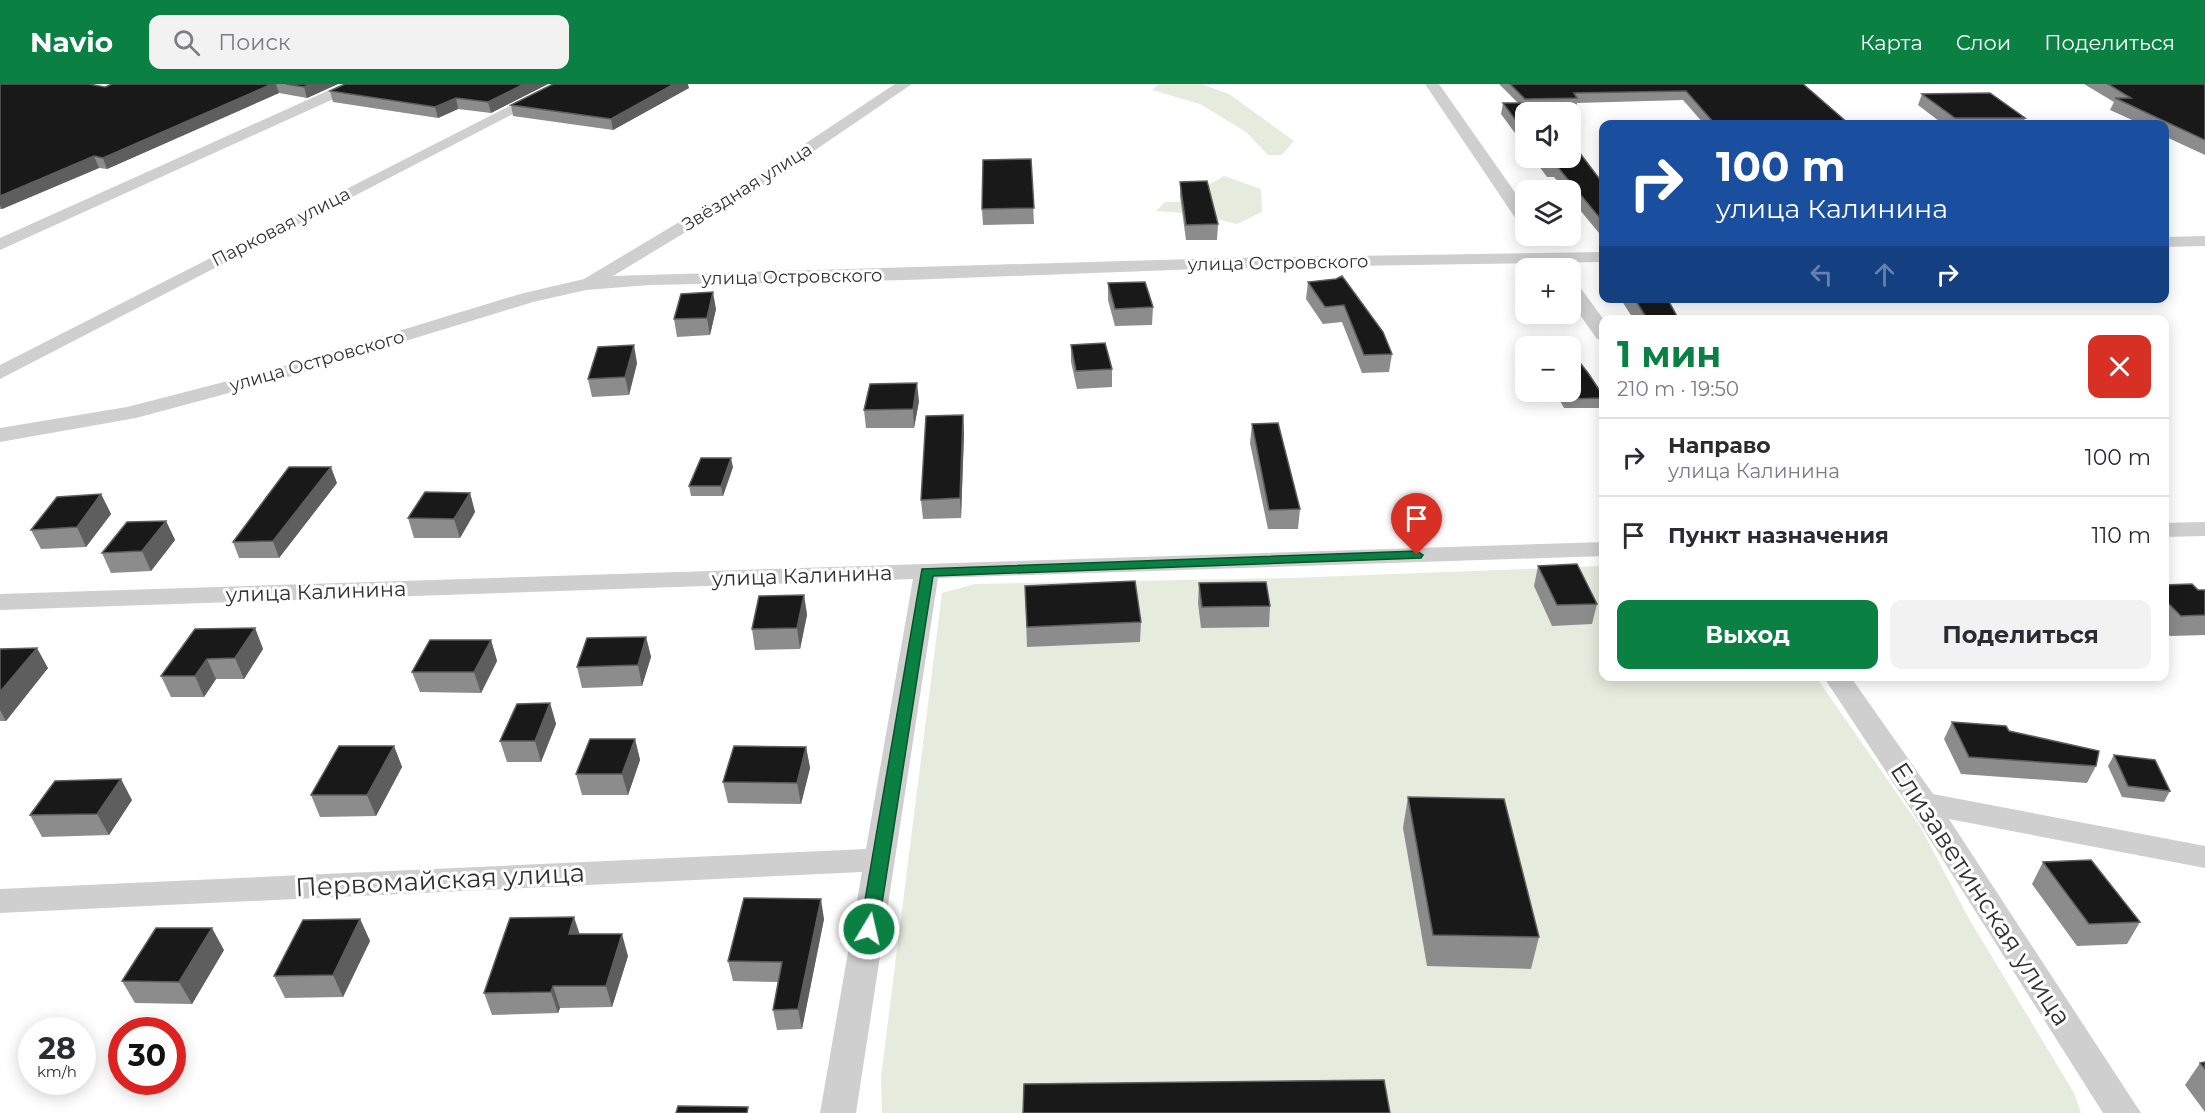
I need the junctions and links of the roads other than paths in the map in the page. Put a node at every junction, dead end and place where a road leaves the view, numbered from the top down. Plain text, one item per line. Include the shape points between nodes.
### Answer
1 (355, 84) edge
2 (564, 84) edge
3 (905, 84) edge
4 (1432, 84) edge
5 (1515, 205) edge
6 (2205, 241) edge
7 (2169, 242) edge
8 (0, 245) edge
9 (1550, 257) edge
10 (1599, 257) edge
11 (586, 284) junction
12 (1581, 303) edge
13 (1599, 328) edge
14 (0, 373) edge
15 (0, 435) edge
16 (2205, 529) edge
17 (2169, 530) edge
18 (1599, 549) edge
19 (927, 572) junction
20 (0, 602) edge
21 (1839, 681) edge
22 (1923, 804) junction
23 (2205, 857) edge
24 (880, 860) junction
25 (0, 901) edge
26 (838, 1113) edge
27 (2123, 1113) edge

1 - 8 street
2 - 14 street, Парковая улица
3 - 11 street, Звёздная улица via 764,178
4 - 5 street
6 - 7 street
9 - 10 street, улица Островского
9 - 11 street, улица Островского via 649,279
11 - 15 street, улица Островского via 128,413
12 - 13 street
16 - 17 street
18 - 19 street, улица Калинина
19 - 20 street, улица Калинина
19 - 24 street
21 - 22 street, Елизаветинская улица
22 - 23 street
22 - 27 street, Елизаветинская улица
24 - 25 street, Первомайская улица
24 - 26 street

